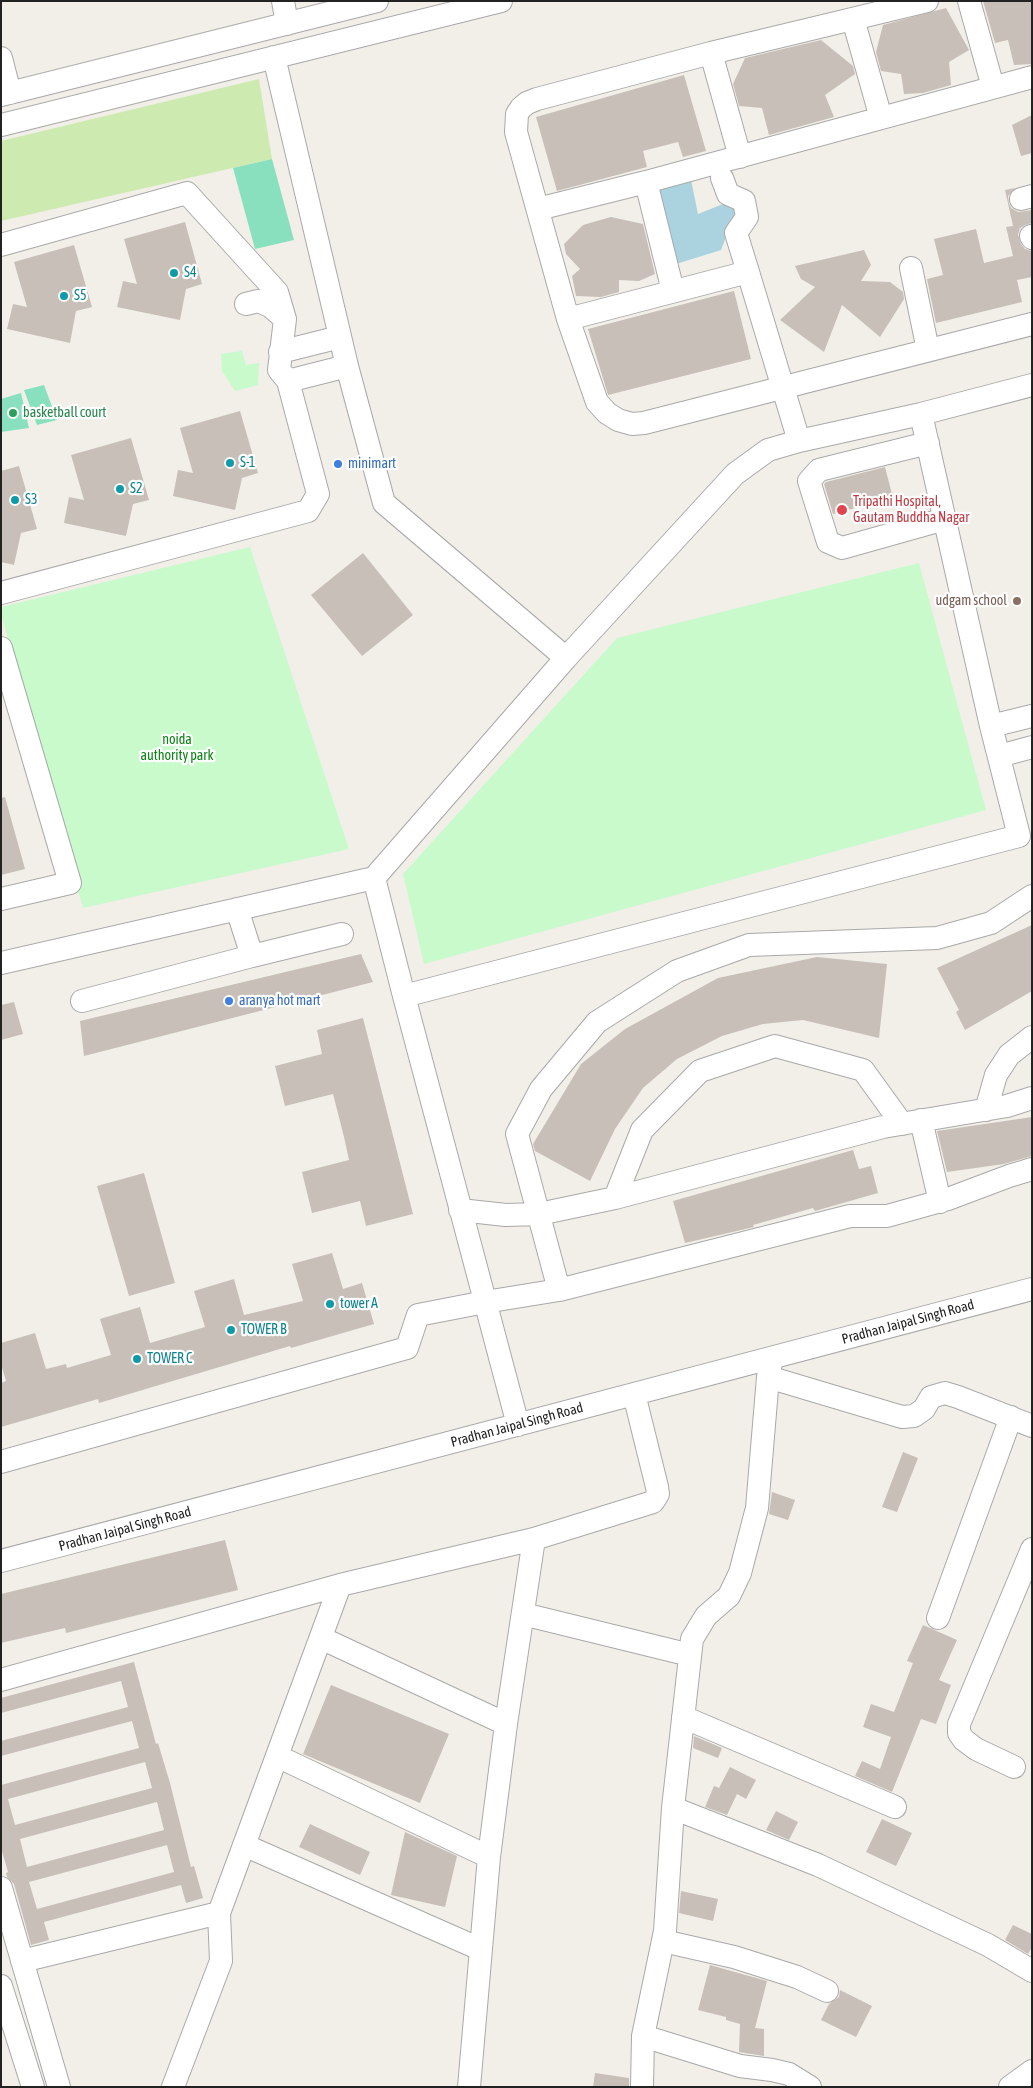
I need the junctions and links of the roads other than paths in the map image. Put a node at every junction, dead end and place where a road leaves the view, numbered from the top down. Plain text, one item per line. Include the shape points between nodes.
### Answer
1 (283, 1) edge
2 (377, 1) edge
3 (501, 1) edge
4 (927, 1) edge
5 (969, 1) edge
6 (853, 19) junction
7 (287, 24) junction
8 (711, 53) junction
9 (1, 58) edge
10 (274, 58) junction
11 (1032, 77) edge
12 (993, 88) junction
13 (6, 94) edge
14 (881, 118) junction
15 (1, 125) edge
16 (740, 157) junction
17 (722, 178) dead end
18 (646, 182) junction
19 (538, 209) junction
20 (1, 245) edge
21 (911, 268) dead end
22 (748, 272) junction
23 (673, 291) junction
24 (246, 304) dead end
25 (568, 319) junction
26 (285, 320) junction
27 (1032, 324) edge
28 (340, 337) junction
29 (928, 350) junction
30 (280, 352) junction
31 (347, 366) junction
32 (288, 381) junction
33 (1032, 386) edge
34 (783, 387) junction
35 (921, 414) junction
36 (799, 441) junction
37 (928, 442) junction
38 (945, 519) junction
39 (1, 593) edge
40 (1, 648) edge
41 (566, 658) junction
42 (1032, 716) edge
43 (991, 726) junction
44 (1032, 747) edge
45 (999, 756) junction
46 (374, 878) junction
47 (1032, 896) edge
48 (1, 899) edge
49 (237, 909) junction
50 (342, 934) dead end
51 (252, 956) junction
52 (1, 963) edge
53 (404, 996) junction
54 (82, 1001) dead end
55 (1032, 1037) edge
56 (1032, 1098) edge
57 (986, 1110) junction
58 (911, 1122) junction
59 (1032, 1169) edge
60 (614, 1198) junction
61 (940, 1202) junction
62 (460, 1210) junction
63 (539, 1214) junction
64 (1032, 1289) edge
65 (558, 1290) junction
66 (485, 1302) junction
67 (770, 1367) junction
68 (634, 1394) junction
69 (1011, 1417) junction
70 (518, 1425) junction
71 (1032, 1426) edge
72 (1, 1462) edge
73 (534, 1539) junction
74 (1032, 1550) edge
75 (1, 1561) edge
76 (340, 1585) junction
77 (523, 1614) junction
78 (938, 1618) dead end
79 (321, 1638) junction
80 (690, 1655) junction
81 (1, 1680) edge
82 (683, 1717) junction
83 (506, 1724) junction
84 (277, 1756) junction
85 (1014, 1767) dead end
86 (895, 1807) dead end
87 (673, 1808) junction
88 (244, 1845) junction
89 (489, 1857) junction
90 (1, 1888) edge
91 (219, 1913) junction
92 (663, 1941) junction
93 (480, 1949) junction
94 (22, 1962) junction
95 (1032, 1971) edge
96 (1, 1986) edge
97 (827, 1990) dead end
98 (644, 2036) junction
99 (1032, 2071) edge
100 (33, 2087) edge
101 (59, 2087) edge
102 (173, 2087) edge
103 (469, 2087) edge
104 (642, 2087) edge
105 (810, 2087) edge
106 (1010, 2087) edge

1 - 7 street
2 - 7 street
3 - 10 street
4 - 6 street
5 - 12 street
6 - 8 street
6 - 14 street
7 - 13 street
8 - 16 street
8 - 19 street via 537,99 521,108 517,114 516,132
9 - 13 street
10 - 15 street
10 - 28 street
11 - 12 street
12 - 14 street
14 - 16 street
16 - 18 street
17 - 22 street via 728,194 744,201 748,217 736,233
18 - 19 street
18 - 23 street
19 - 25 street
20 - 26 street via 187,193 277,292
21 - 29 street
22 - 23 street
22 - 34 street
23 - 25 street
24 - 26 street via 258,301 270,306
25 - 34 street via 597,402 607,413 625,422 644,423
26 - 30 street
27 - 29 street
28 - 30 street
28 - 31 street
29 - 34 street
30 - 32 street via 279,370
31 - 32 street
31 - 41 street via 384,503
32 - 39 street via 318,494 308,511
33 - 35 street
34 - 36 street
35 - 36 street
35 - 37 street
36 - 41 street via 768,450 734,474
37 - 38 street
37 - 38 street via 819,470 809,481 828,542 842,548
38 - 43 street
40 - 48 street via 70,883
41 - 46 street
42 - 43 street
43 - 45 street
44 - 45 street
45 - 53 street via 1019,836
46 - 49 street
46 - 53 street
47 - 63 street via 991,923 937,938 749,944 677,971 597,1022 541,1089 517,1134
49 - 51 street
49 - 52 street
50 - 51 street
51 - 54 street
53 - 62 street
55 - 57 street via 1009,1055 996,1075
56 - 57 street
57 - 58 street
58 - 60 street
58 - 60 street via 863,1070 775,1046 700,1071 642,1130
58 - 61 street
59 - 61 street
60 - 63 street
61 - 65 street via 887,1216 850,1216
62 - 63 street via 506,1215
62 - 66 street
63 - 65 street
64 - 67 street, Pradhan Jaipal Singh Road
65 - 66 street
66 - 70 street
66 - 72 street via 418,1315 407,1348
67 - 68 street, Pradhan Jaipal Singh Road
67 - 69 street via 902,1417 914,1416 931,1397 944,1393
67 - 80 street via 757,1508 740,1573 729,1596 706,1616 692,1639
68 - 70 street, Pradhan Jaipal Singh Road
68 - 73 street via 657,1487 656,1498 652,1502
69 - 71 street
69 - 78 street
70 - 75 street, Pradhan Jaipal Singh Road
73 - 76 street
73 - 77 street
74 - 85 street via 959,1733 976,1749
76 - 79 street
76 - 81 street
77 - 80 street
77 - 83 street
79 - 83 street
79 - 84 street
80 - 82 street
82 - 86 street
82 - 87 street
83 - 89 street
84 - 88 street
84 - 89 street
87 - 92 street
87 - 95 street via 818,1865 988,1945
88 - 91 street
88 - 93 street
89 - 93 street
90 - 94 street
91 - 94 street
91 - 102 street via 221,1961
92 - 97 street via 734,1957
92 - 98 street
93 - 103 street
94 - 101 street
96 - 100 street
98 - 104 street
98 - 105 street via 740,2066 789,2074
99 - 106 street

